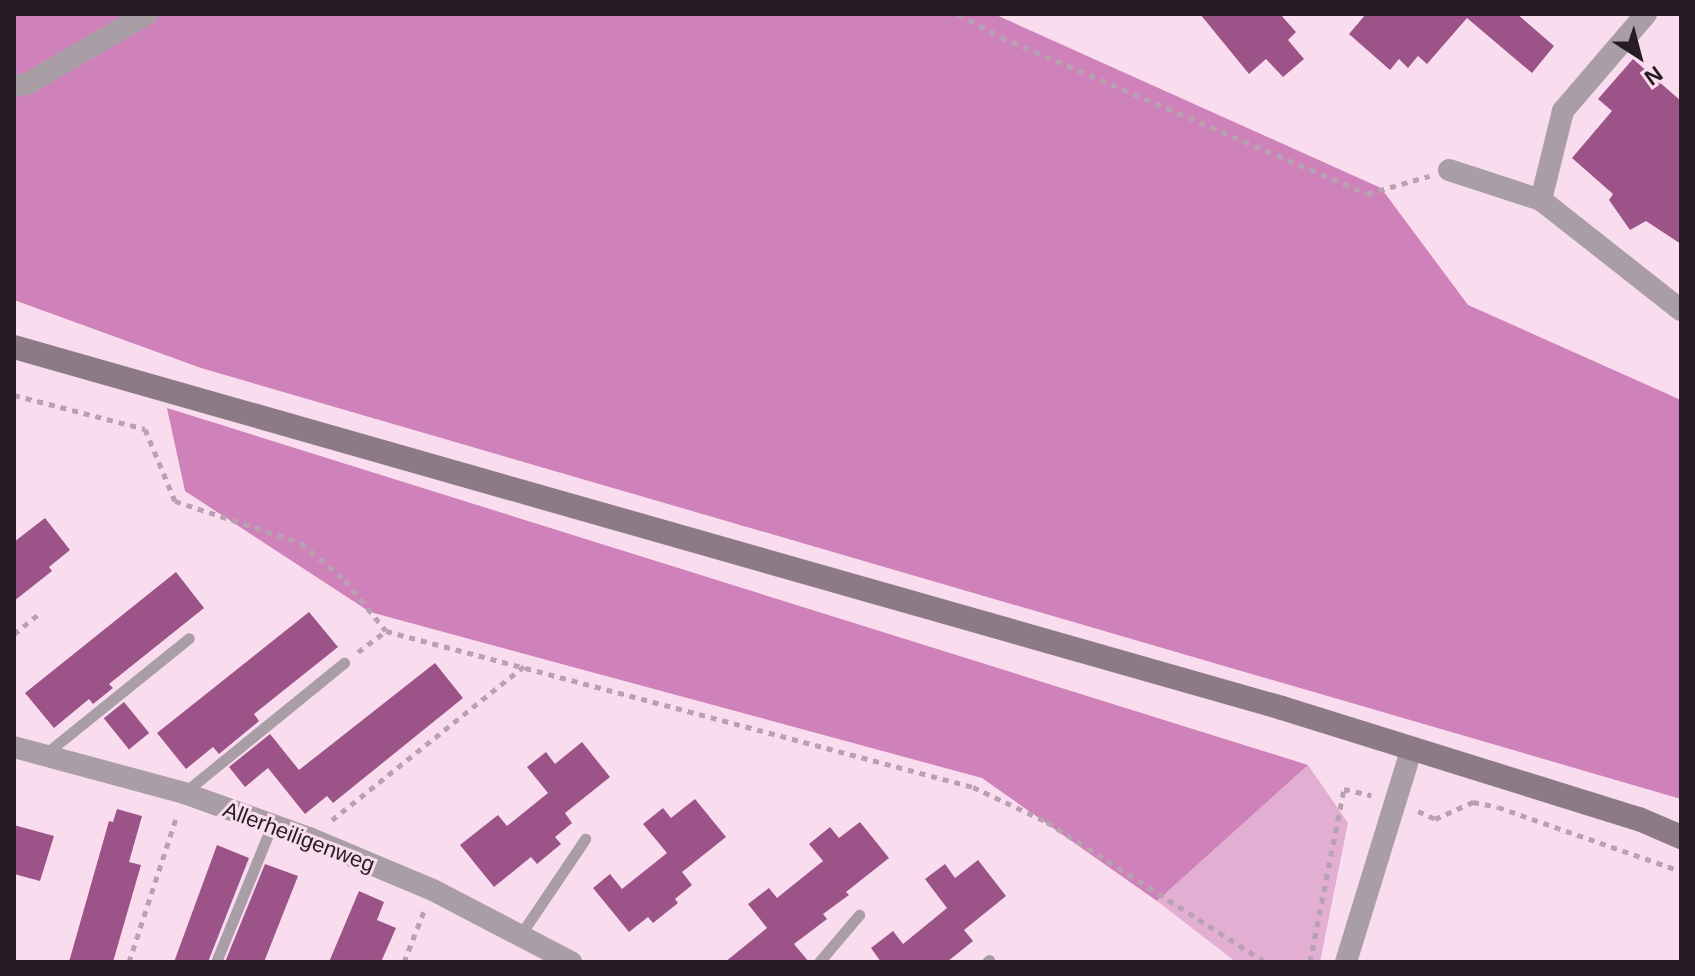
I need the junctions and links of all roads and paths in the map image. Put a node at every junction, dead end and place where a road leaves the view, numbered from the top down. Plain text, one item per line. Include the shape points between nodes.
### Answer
1 (147, 14) edge
2 (958, 14) edge
3 (1646, 14) edge
4 (14, 86) edge
5 (1449, 170) joint
6 (1541, 200) junction
7 (1681, 310) edge
8 (14, 347) edge
9 (14, 395) edge
10 (39, 614) dead end
11 (386, 631) junction
12 (14, 634) edge
13 (189, 638) dead end
14 (344, 663) joint
15 (524, 666) junction
16 (14, 747) edge
17 (1412, 748) junction
18 (43, 755) junction
19 (184, 793) junction
20 (1394, 800) junction
21 (272, 825) junction
22 (1681, 837) edge
23 (309, 838) junction
24 (585, 839) dead end
25 (1681, 871) edge
26 (433, 890) junction
27 (859, 915) dead end
28 (521, 934) junction
29 (542, 954) edge
30 (129, 962) edge
31 (216, 962) edge
32 (404, 962) edge
33 (571, 962) edge
34 (819, 962) edge
35 (1265, 962) edge
36 (1310, 962) edge
37 (1346, 962) edge

1 - 4 street via 27,84
2 - 5 path via 1367,194
3 - 6 street via 1563,111
5 - 6 street
6 - 7 street
8 - 17 main road
9 - 11 path via 145,429 175,501 301,543 345,580
10 - 12 path
11 - 14 path
11 - 15 path
13 - 18 lane
14 - 19 lane
15 - 23 path
15 - 35 path via 973,787 1047,822
16 - 18 street, Allerheiligenweg
17 - 20 street
17 - 22 main road
18 - 19 street, Allerheiligenweg
19 - 21 street, Allerheiligenweg
19 - 30 path
20 - 25 path via 1435,819 1473,802 1498,807
20 - 36 path via 1344,789
20 - 37 street
21 - 23 street, Allerheiligenweg
21 - 31 lane
23 - 26 street, Allerheiligenweg
24 - 28 lane
26 - 28 street, Allerheiligenweg
26 - 32 path
27 - 34 lane
28 - 29 street, Allerheiligenweg
29 - 33 street, Allerheiligenweg

